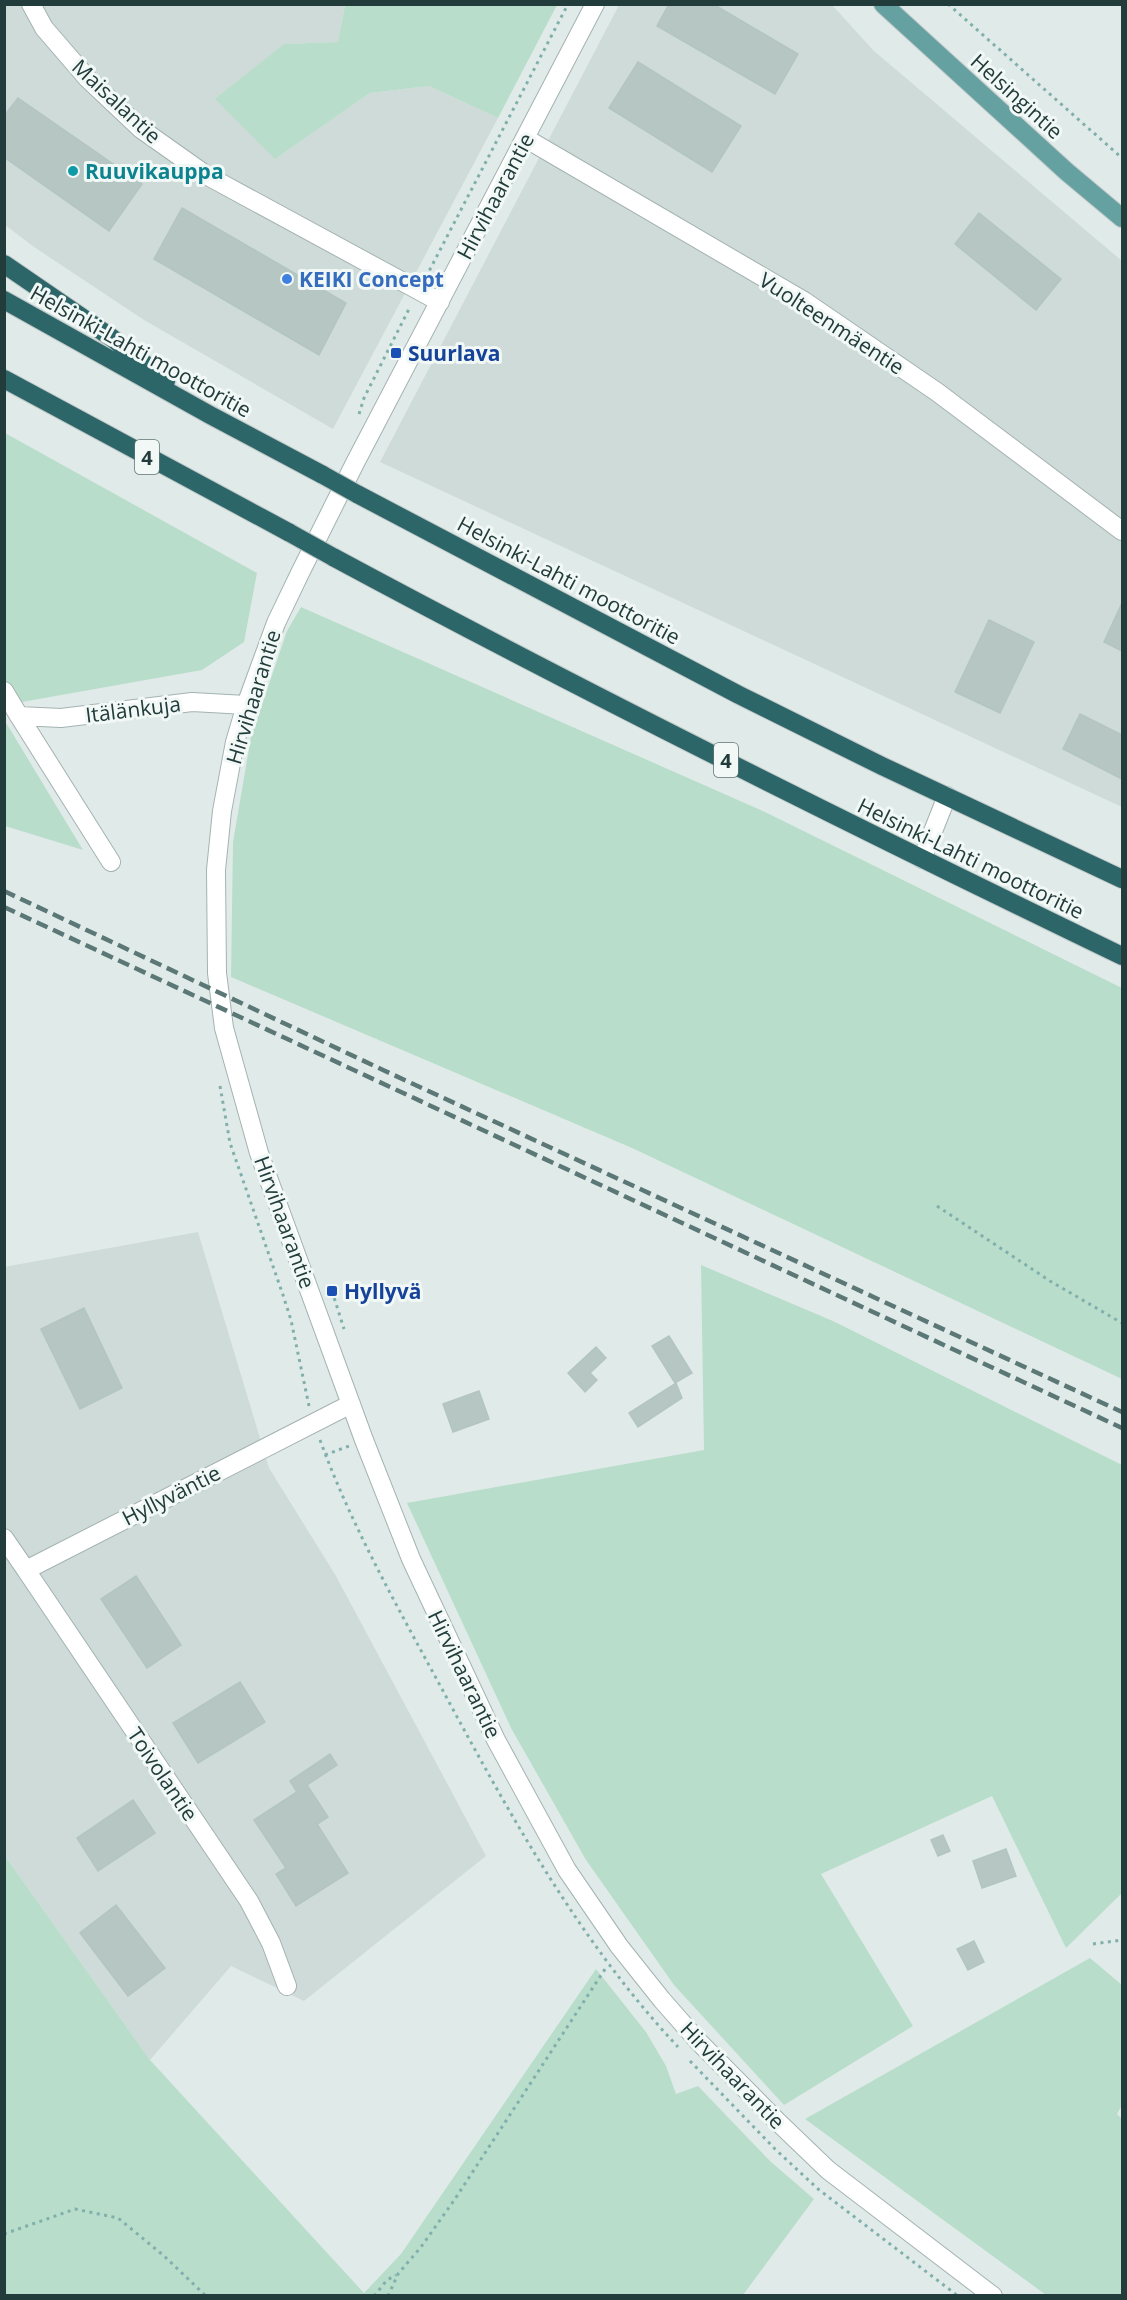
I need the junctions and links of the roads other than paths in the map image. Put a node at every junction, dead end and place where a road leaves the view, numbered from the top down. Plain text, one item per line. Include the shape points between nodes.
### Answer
1 (31, 4) edge
2 (595, 4) edge
3 (884, 4) edge
4 (525, 138) junction
5 (1122, 218) edge
6 (4, 264) edge
7 (4, 300) edge
8 (440, 302) junction
9 (4, 379) edge
10 (210, 415) junction
11 (1122, 531) edge
12 (4, 691) edge
13 (246, 705) junction
14 (19, 716) junction
15 (947, 796) junction
16 (922, 859) junction
17 (111, 862) dead end
18 (1122, 879) edge
19 (1122, 956) edge
20 (351, 1404) junction
21 (4, 1538) edge
22 (26, 1570) junction
23 (287, 1986) dead end
24 (993, 2295) edge

1 - 8 street, Maisalantie via 44,28 88,79 141,129 206,175
2 - 4 street, Hirvihaarantie
3 - 5 main road, Helsingintie
4 - 8 street, Hirvihaarantie
4 - 11 street, Vuolteenmäentie via 804,301 937,392
6 - 10 highway via 112,338
7 - 10 highway, Helsinki-Lahti moottoritie
8 - 13 street, Hirvihaarantie via 281,613
9 - 16 highway, Helsinki-Lahti moottoritie / 4, bridge via 483,638
10 - 15 highway, Helsinki-Lahti moottoritie, bridge via 739,696
12 - 14 street
13 - 14 street, Itälänkuja via 192,702 61,718
13 - 20 street, Hirvihaarantie via 230,765 216,870 217,973 224,1028 259,1153
14 - 17 street
15 - 16 street
15 - 18 highway, Helsinki-Lahti moottoritie
16 - 19 highway, Helsinki-Lahti moottoritie / 4
20 - 22 street, Hyllyväntie
20 - 24 street, Hirvihaarantie via 425,1592 496,1740 567,1870 619,1946 698,2041 828,2170
21 - 22 street
22 - 23 street, Toivolantie via 249,1901

